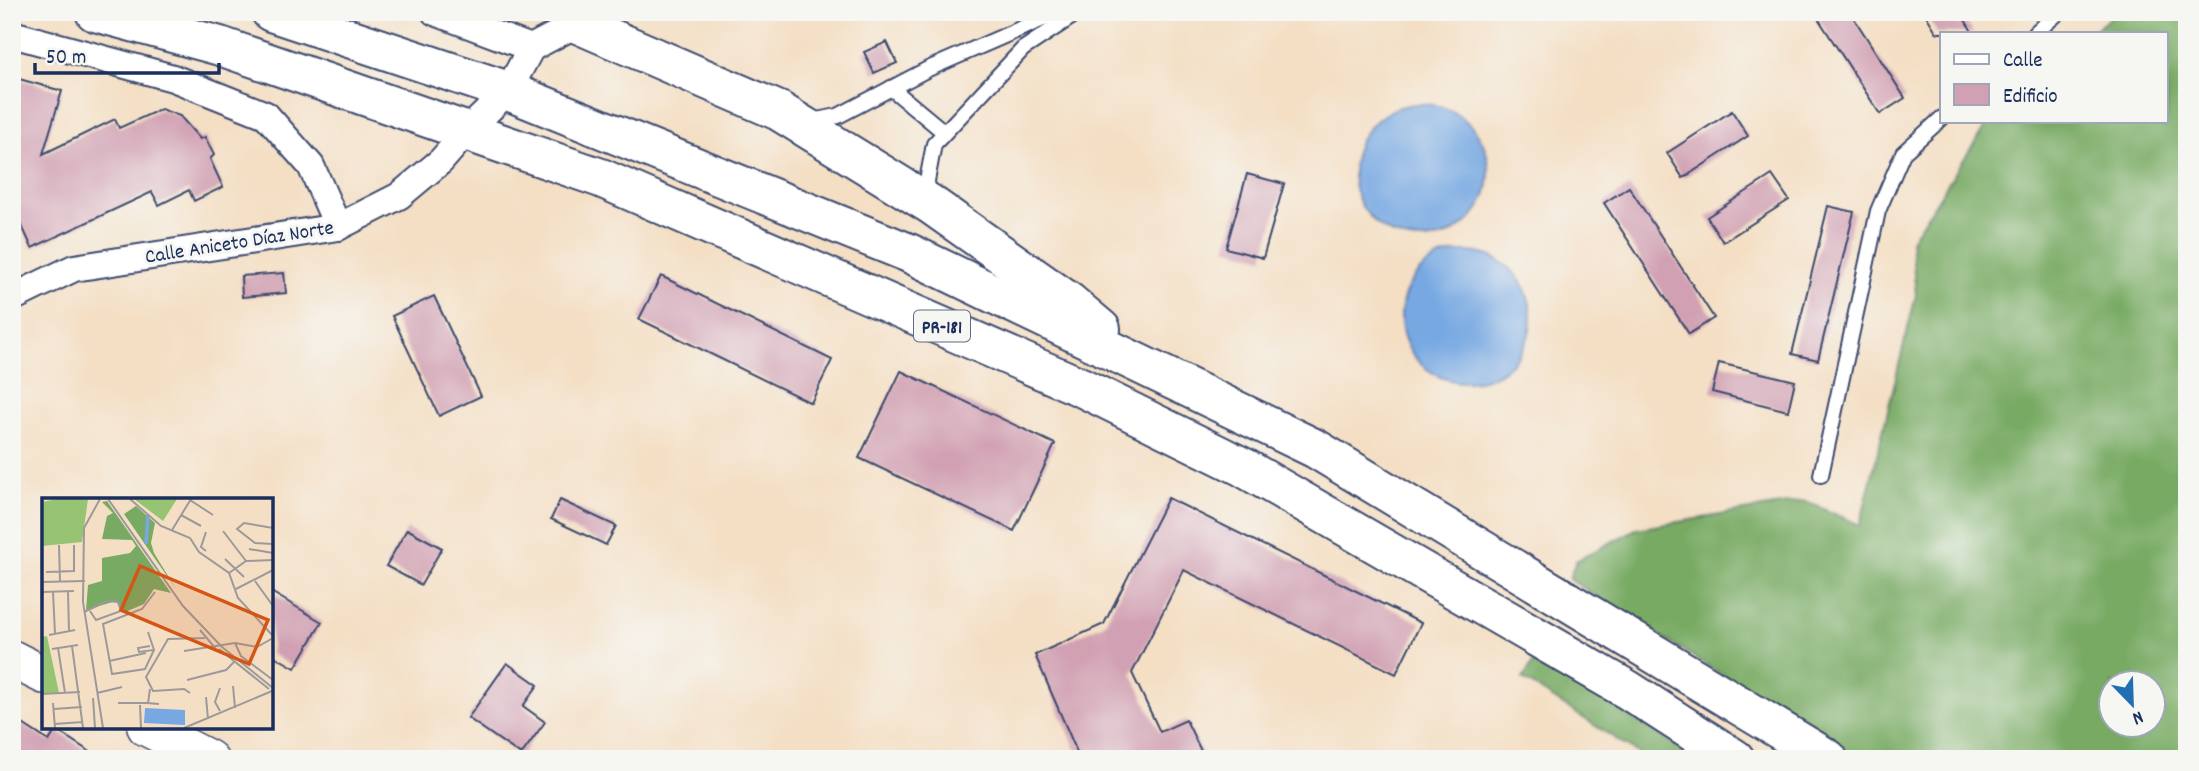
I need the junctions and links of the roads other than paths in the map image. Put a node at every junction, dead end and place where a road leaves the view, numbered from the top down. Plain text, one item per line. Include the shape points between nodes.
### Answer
1 (95, 12) edge
2 (271, 12) edge
3 (435, 12) edge
4 (1059, 12) edge
5 (1079, 12) edge
6 (2059, 12) edge
7 (589, 18) edge
8 (2036, 32) edge
9 (12, 34) edge
10 (531, 48) junction
11 (891, 88) junction
12 (508, 92) junction
13 (1940, 120) edge
14 (799, 123) junction
15 (468, 130) junction
16 (944, 132) junction
17 (930, 204) junction
18 (338, 227) junction
19 (12, 298) edge
20 (1152, 370) junction
21 (1821, 475) dead end
22 (12, 659) edge
23 (42, 674) edge
24 (150, 729) edge
25 (209, 759) edge
26 (1735, 759) edge
27 (1828, 759) edge

1 - 15 main road, PR-181 via 220,46
2 - 12 main road, PR-181
3 - 10 street
4 - 11 lane
5 - 16 lane via 1023,50
6 - 8 lane
7 - 10 street
7 - 14 main road
9 - 18 street via 173,78 266,115 312,166
10 - 12 street, Calle Aniceto Díaz Norte
11 - 14 lane via 838,116
11 - 16 lane
12 - 15 street, Calle Aniceto Díaz Norte
12 - 20 main road, PR-181 via 909,253
13 - 21 lane via 1903,153 1878,211
14 - 17 main road
15 - 18 street, Calle Aniceto Díaz Norte via 441,161 399,196
15 - 26 main road, PR-181 via 601,178 1083,387 1243,467 1628,690
16 - 17 lane via 934,144 930,160
17 - 20 main road via 1069,302
18 - 19 street, Calle Aniceto Díaz Norte via 74,268
20 - 27 main road, PR-181 via 1317,449
22 - 23 street
24 - 25 street

